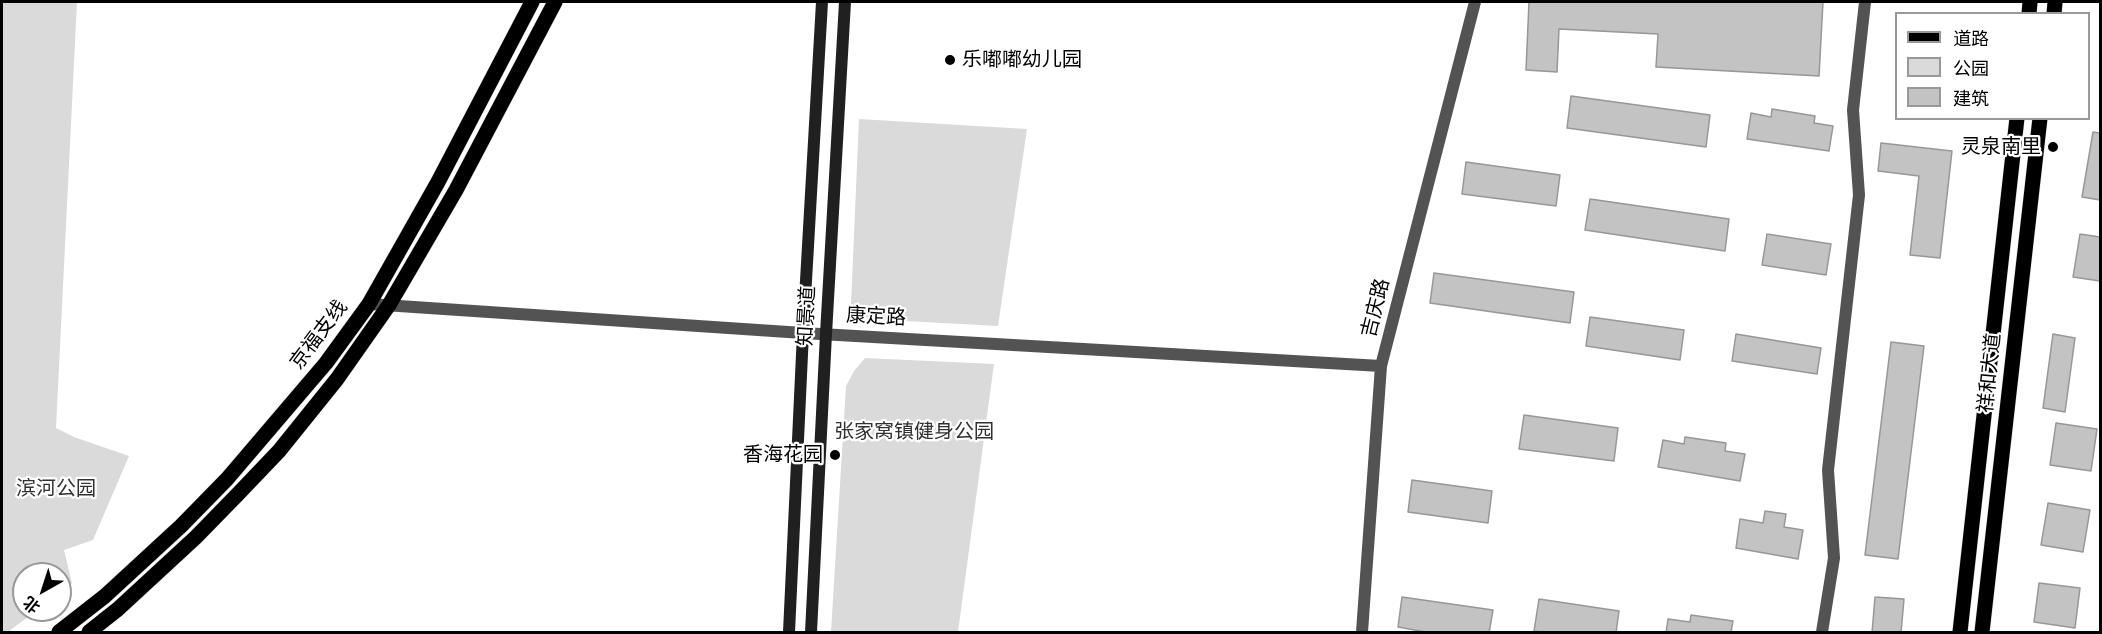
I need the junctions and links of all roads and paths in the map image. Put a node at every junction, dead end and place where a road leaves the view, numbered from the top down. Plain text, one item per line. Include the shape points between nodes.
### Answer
1 (532, 2) edge
2 (555, 2) edge
3 (822, 2) edge
4 (845, 2) edge
5 (1475, 2) edge
6 (1865, 2) edge
7 (2017, 120) edge
8 (2040, 120) edge
9 (369, 304) junction
10 (389, 305) junction
11 (803, 333) junction
12 (826, 334) junction
13 (1381, 366) junction
14 (59, 633) edge
15 (90, 633) edge
16 (789, 633) edge
17 (811, 633) edge
18 (1362, 633) edge
19 (1822, 633) edge
20 (1960, 633) edge
21 (1982, 633) edge

1 - 9 main road, 京福支线
2 - 10 main road, 京福支线 via 456,190
3 - 11 main road, 知景道
4 - 12 main road, 知景道
5 - 13 street, 吉庆路
6 - 19 street via 1853,110 1858,195 1828,470 1834,558
7 - 20 main road, 祥和大道
8 - 21 main road, 祥和大道
9 - 10 street, 康定路
9 - 14 main road, 京福支线 via 326,363 227,479 182,526
10 - 11 street, 康定路
10 - 15 main road, 京福支线 via 279,451 196,537
11 - 12 street, 康定路
11 - 16 main road, 知景道
12 - 13 street, 康定路
12 - 17 main road, 知景道
13 - 18 street, 吉庆路

